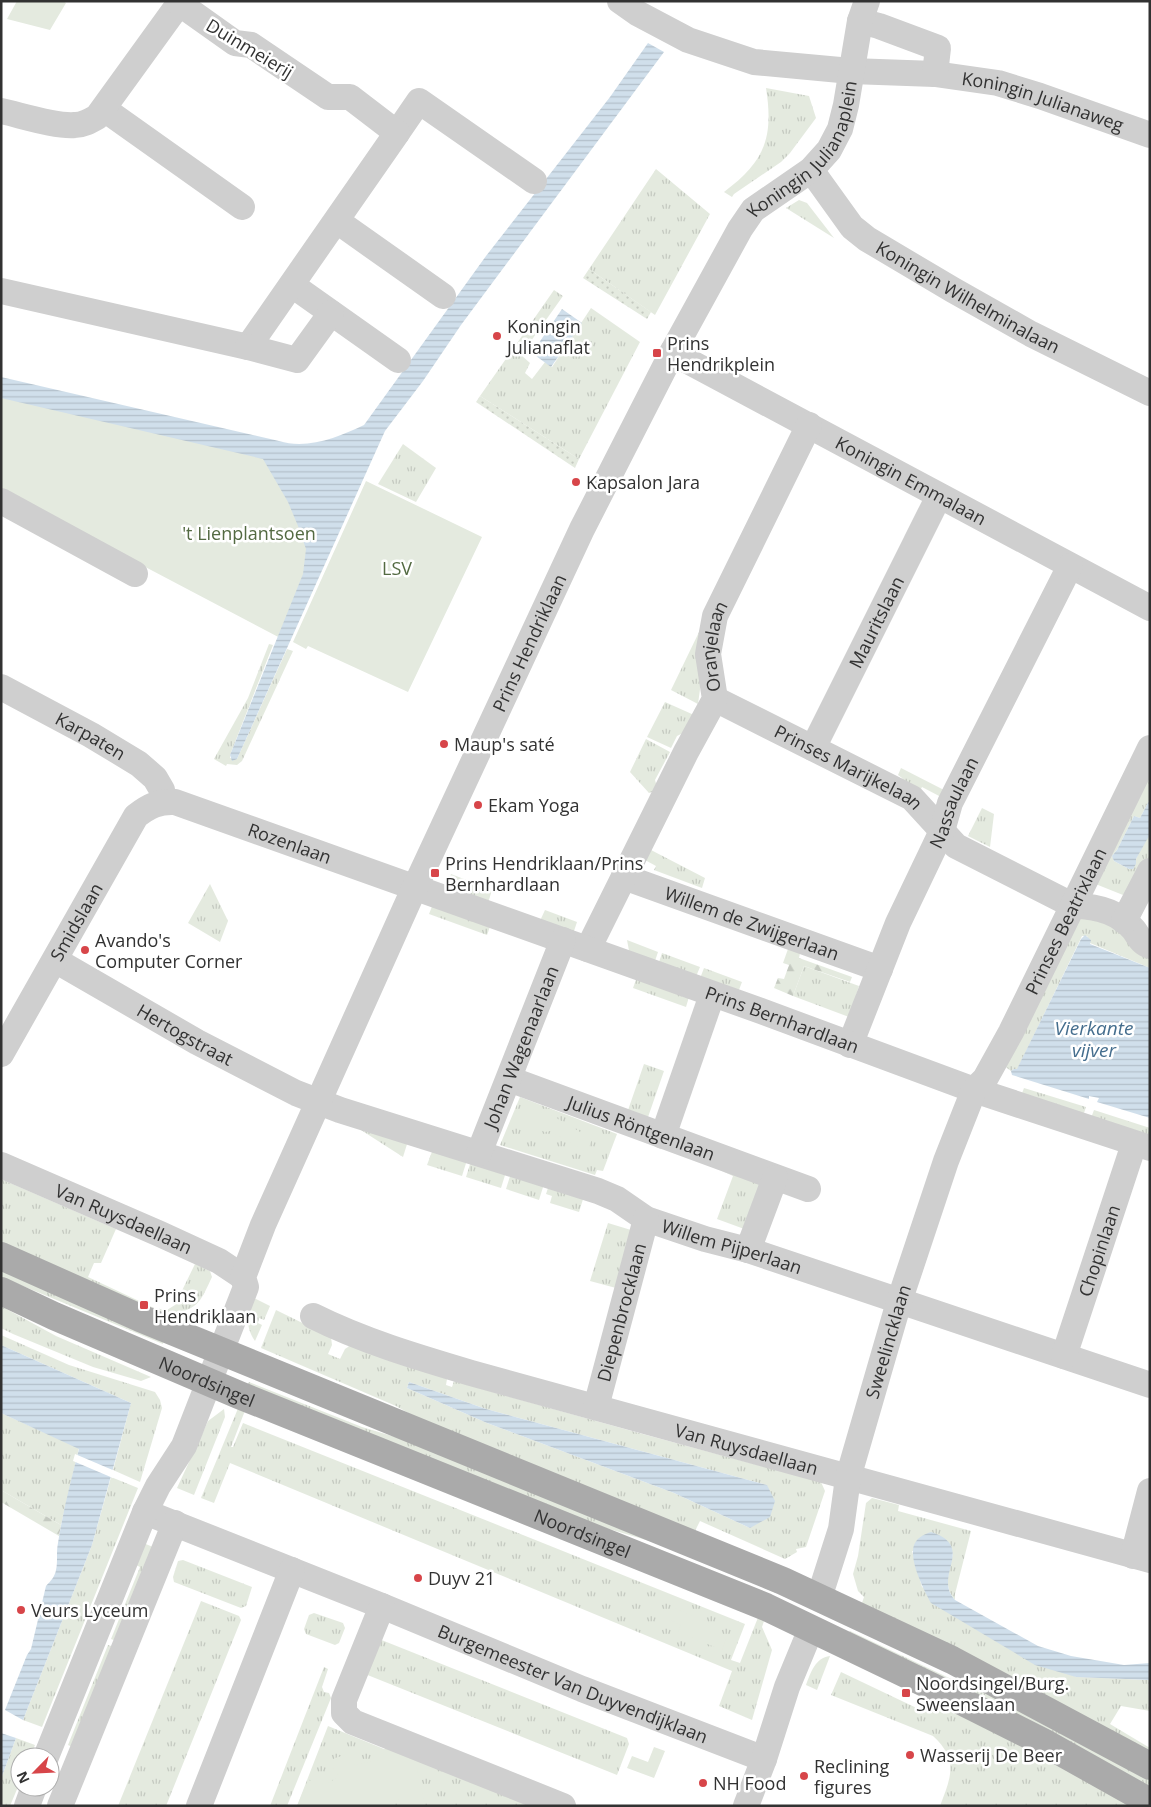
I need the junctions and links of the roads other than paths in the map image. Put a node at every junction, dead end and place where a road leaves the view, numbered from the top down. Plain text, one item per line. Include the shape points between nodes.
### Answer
1 (620, 1) edge
2 (181, 2) edge
3 (864, 11) edge
4 (851, 71) junction
5 (934, 74) junction
6 (104, 109) junction
7 (1, 111) edge
8 (397, 133) junction
9 (1150, 135) edge
10 (811, 170) junction
11 (534, 181) dead end
12 (242, 207) dead end
13 (337, 221) junction
14 (736, 237) joint
15 (292, 285) junction
16 (1, 291) edge
17 (443, 296) dead end
18 (331, 313) junction
19 (248, 347) junction
20 (673, 351) junction
21 (398, 360) dead end
22 (1150, 394) edge
23 (809, 425) junction
24 (939, 496) junction
25 (1, 501) edge
26 (1070, 566) junction
27 (136, 574) dead end
28 (1150, 608) edge
29 (1, 687) edge
30 (715, 699) junction
31 (813, 748) junction
32 (1150, 748) edge
33 (164, 802) junction
34 (942, 831) junction
35 (1150, 871) edge
36 (624, 877) junction
37 (415, 886) junction
38 (1074, 906) junction
39 (1124, 921) junction
40 (563, 940) junction
41 (1150, 946) edge
42 (588, 949) junction
43 (55, 960) junction
44 (880, 969) junction
45 (712, 995) junction
46 (850, 1045) junction
47 (1, 1054) edge
48 (508, 1079) junction
49 (974, 1090) junction
50 (318, 1101) junction
51 (664, 1136) junction
52 (1142, 1146) edge
53 (478, 1153) junction
54 (1, 1165) edge
55 (774, 1178) junction
56 (808, 1189) dead end
57 (646, 1219) junction
58 (748, 1250) junction
59 (1, 1256) edge
60 (243, 1277) junction
61 (1, 1291) edge
62 (899, 1302) junction
63 (313, 1316) dead end
64 (212, 1348) junction
65 (1064, 1356) junction
66 (201, 1379) junction
67 (1150, 1385) edge
68 (596, 1407) junction
69 (848, 1478) junction
70 (1150, 1491) edge
71 (145, 1512) junction
72 (176, 1523) junction
73 (1141, 1558) edge
74 (292, 1570) junction
75 (819, 1598) junction
76 (382, 1606) junction
77 (811, 1628) junction
78 (50, 1747) edge
79 (764, 1759) junction
80 (1150, 1766) edge
81 (1150, 1802) edge
82 (60, 1806) edge
83 (199, 1806) edge
84 (563, 1806) edge
85 (746, 1806) edge

1 - 4 street, Koningin Julianaplein via 688,40 754,62
2 - 6 street
2 - 8 street, Duinmeierij via 235,43 251,45 328,97 350,97
3 - 4 street
3 - 5 street via 879,26 938,48
4 - 5 street, Koningin Julianaweg
4 - 10 street, Koningin Julianaplein via 840,128 829,150
5 - 9 street, Koningin Julianaweg via 998,83
6 - 7 street via 97,117 74,126
6 - 12 street
8 - 11 street via 419,101
8 - 13 street
10 - 14 street, Koningin Julianaplein via 753,210
10 - 22 street, Koningin Wilhelminalaan via 852,227 868,239 1032,334
13 - 15 street
13 - 17 street
14 - 20 street, Prins Hendriklaan
15 - 18 street
15 - 19 street
16 - 19 street
18 - 19 street via 297,360
18 - 21 street
20 - 23 street, Koningin Emmalaan
20 - 37 street, Prins Hendriklaan via 582,529
23 - 24 street, Koningin Emmalaan
23 - 30 street, Oranjelaan via 715,616 708,654
24 - 26 street, Koningin Emmalaan
24 - 31 street, Mauritslaan
25 - 27 street
26 - 28 street, Koningin Emmalaan
26 - 34 street, Nassaulaan via 950,803
29 - 33 street, Karpaten via 91,734 138,764 155,778
30 - 31 street, Prinses Marijkelaan
30 - 36 street, Oranjelaan
31 - 34 street, Prinses Marijkelaan via 912,798
32 - 38 street, Prinses Beatrixlaan
33 - 37 street, Rozenlaan via 185,804 390,880
33 - 43 street, Smidslaan via 152,804 136,816
34 - 38 street, Prinses Marijkelaan via 956,846
34 - 44 street, Nassaulaan
35 - 39 street
36 - 42 street, Oranjelaan
36 - 44 street, Willem de Zwijgerlaan
37 - 40 street, Prins Bernhardlaan
37 - 50 street, Prins Hendriklaan
38 - 39 street, Prinses Marijkelaan via 1092,906
38 - 49 street, Prinses Beatrixlaan via 1011,1032 984,1079
39 - 41 street, Prinses Marijkelaan via 1143,944
40 - 42 street, Prins Bernhardlaan
40 - 48 street, Johan Wagenaarlaan
42 - 45 street, Prins Bernhardlaan
43 - 47 street, Smidslaan
43 - 50 street, Hertogstraat via 197,1042
44 - 46 street, Nassaulaan
45 - 46 street, Prins Bernhardlaan
45 - 51 street
46 - 49 street, Prins Bernhardlaan
48 - 51 street, Julius Röntgenlaan
48 - 53 street, Johan Wagenaarlaan
49 - 52 street, Prins Bernhardlaan
49 - 62 street, Sweelincklaan via 946,1161
50 - 53 street, Willem Pijperlaan
50 - 60 street, Prins Hendriklaan
51 - 55 street, Julius Röntgenlaan
52 - 65 street, Chopinlaan
53 - 57 street, Willem Pijperlaan via 598,1191 618,1199
54 - 60 street, Van Ruysdaellaan via 219,1261
55 - 56 street, Julius Röntgenlaan
55 - 58 street
57 - 58 street, Willem Pijperlaan
57 - 68 street, Diepenbrocklaan
58 - 62 street, Willem Pijperlaan
59 - 64 main road, Noordsingel
60 - 64 street, Prins Hendriklaan via 233,1281 213,1321
61 - 66 main road, Noordsingel
62 - 65 street, Willem Pijperlaan
62 - 69 street, Sweelincklaan
63 - 68 street, Van Ruysdaellaan via 339,1342 435,1363
64 - 66 street, Prins Hendriklaan
64 - 75 main road, Noordsingel
65 - 67 street, Willem Pijperlaan
66 - 71 street, Prins Hendriklaan via 184,1446
66 - 77 main road, Noordsingel via 766,1606
68 - 69 street, Van Ruysdaellaan
69 - 73 street, Van Ruysdaellaan
69 - 75 street, Sweelincklaan via 842,1529
70 - 73 street
71 - 72 street, Burgemeester Van Duyvendijklaan
71 - 78 street, Prins Hendriklaan
72 - 74 street, Burgemeester Van Duyvendijklaan
72 - 82 street
74 - 76 street, Burgemeester Van Duyvendijklaan
74 - 83 street
75 - 77 main road
75 - 80 main road, Noordsingel via 952,1660
76 - 79 street, Burgemeester Van Duyvendijklaan
76 - 84 street via 344,1700 344,1713 353,1722
77 - 79 street via 787,1686
77 - 81 main road, Noordsingel via 1034,1738
79 - 85 street

